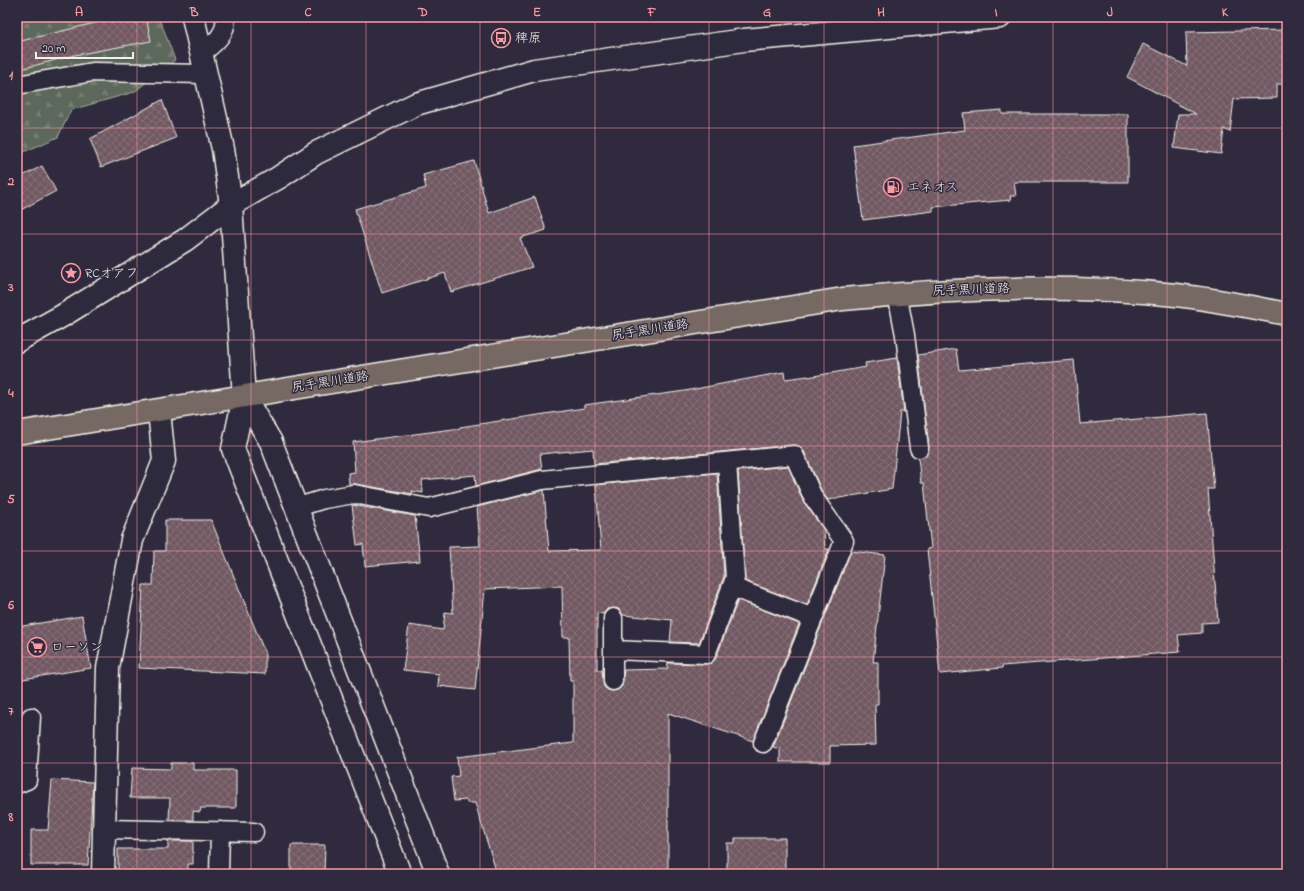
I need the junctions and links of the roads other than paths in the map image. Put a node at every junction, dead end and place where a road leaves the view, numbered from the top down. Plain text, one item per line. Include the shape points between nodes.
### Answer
1 (193, 17) edge
2 (225, 17) edge
3 (1000, 17) edge
4 (203, 64) junction
5 (17, 85) edge
6 (231, 205) junction
7 (898, 294) junction
8 (1287, 314) edge
9 (17, 342) edge
10 (244, 397) junction
11 (159, 411) junction
12 (17, 434) edge
13 (919, 448) dead end
14 (727, 462) junction
15 (295, 508) junction
16 (732, 587) junction
17 (613, 618) dead end
18 (813, 618) junction
19 (614, 650) junction
20 (613, 682) dead end
21 (32, 717) dead end
22 (763, 743) dead end
23 (17, 784) edge
24 (104, 829) junction
25 (220, 831) junction
26 (254, 832) dead end
27 (103, 874) edge
28 (220, 874) edge
29 (400, 874) edge
30 (438, 874) edge

1 - 4 street
2 - 4 lane via 226,24 220,38
3 - 6 street via 744,40 534,70 416,104 316,153
4 - 5 lane via 93,72
4 - 6 street via 223,149
6 - 9 street via 185,240
6 - 10 street
7 - 8 main road, 尻手黒川道路 via 985,288 1112,291 1177,295
7 - 10 main road, 尻手黒川道路 via 843,299
7 - 13 lane
10 - 11 main road, 尻手黒川道路
10 - 15 street via 271,442
10 - 29 street via 233,449
11 - 12 main road, 尻手黒川道路
11 - 24 street via 164,461 132,540 108,668
14 - 15 lane via 542,480 429,508 354,494 324,499
14 - 16 lane via 735,578
14 - 18 lane via 794,455 813,497 844,541
15 - 30 street
16 - 18 lane
16 - 19 lane via 706,654
17 - 19 lane
18 - 22 lane
19 - 20 lane
21 - 23 lane via 27,780
24 - 25 lane
24 - 27 street
25 - 26 lane
25 - 28 lane

